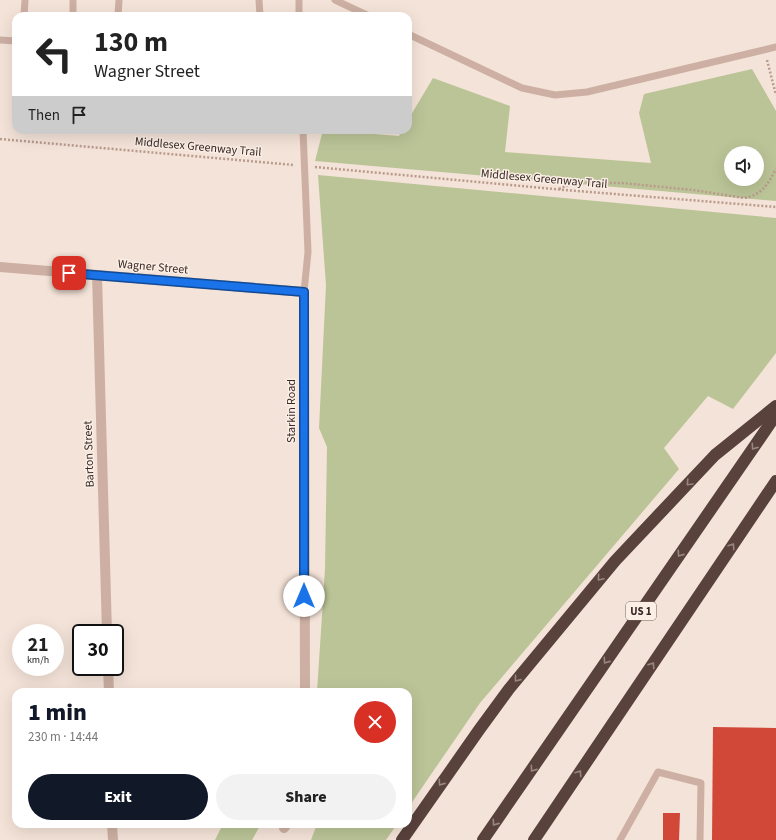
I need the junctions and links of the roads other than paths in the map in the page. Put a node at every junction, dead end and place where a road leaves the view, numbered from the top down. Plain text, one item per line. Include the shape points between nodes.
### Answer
1 (26, 0) edge
2 (74, 0) edge
3 (119, 0) edge
4 (259, 0) edge
5 (299, 0) edge
6 (335, 0) edge
7 (24, 12) edge
8 (73, 12) edge
9 (118, 12) edge
10 (260, 12) edge
11 (299, 12) edge
12 (360, 12) edge
13 (412, 36) edge
14 (0, 40) edge
15 (12, 41) edge
16 (776, 47) edge
17 (303, 134) edge
18 (0, 267) edge
19 (97, 275) junction
20 (304, 292) junction
21 (776, 406) edge
22 (776, 415) edge
23 (776, 481) edge
24 (107, 624) edge
25 (108, 676) edge
26 (109, 688) edge
27 (305, 688) edge
28 (412, 826) edge
29 (112, 828) edge
30 (410, 828) edge
31 (113, 840) edge
32 (402, 840) edge
33 (483, 840) edge
34 (534, 840) edge
35 (620, 840) edge
36 (700, 840) edge

1 - 7 lane
2 - 8 lane
3 - 9 lane
4 - 10 lane
5 - 11 lane
6 - 12 lane
13 - 16 lane via 522,88 555,95 587,92
14 - 15 lane
17 - 20 lane, Starkin Road via 308,252
18 - 19 street, Wagner Street
19 - 20 street, Wagner Street
19 - 24 street, Barton Street
20 - 27 street, Starkin Road
21 -> 28 highway via 715,455 615,561 509,690
22 -> 33 highway, US 1
34 -> 23 highway
25 - 26 street
29 - 31 street
30 -> 32 highway
35 - 36 lane via 658,772 702,783

